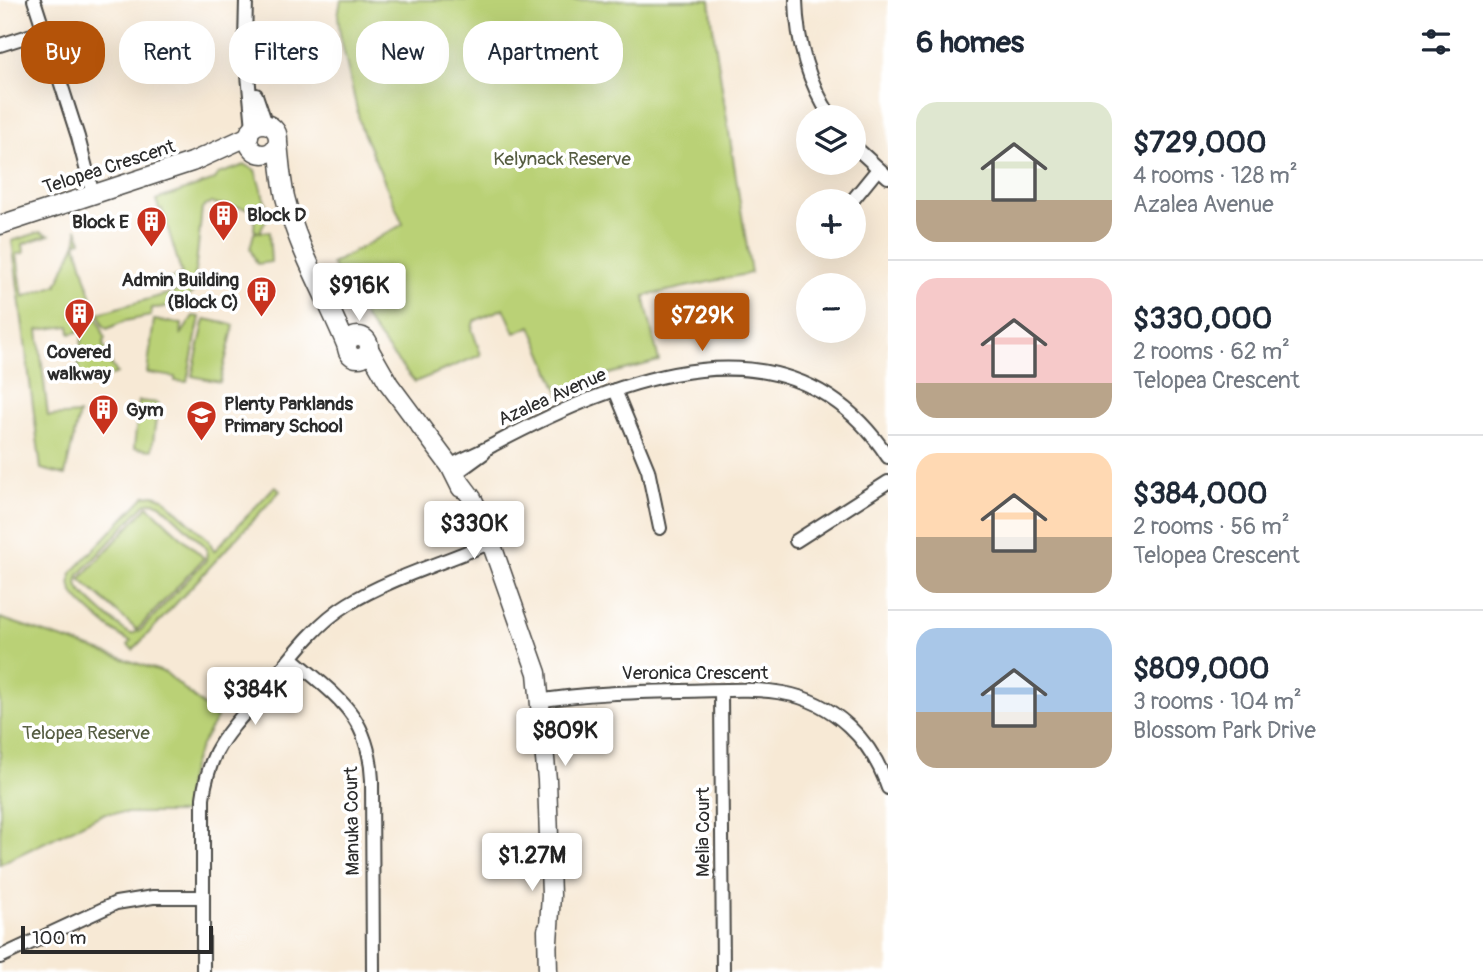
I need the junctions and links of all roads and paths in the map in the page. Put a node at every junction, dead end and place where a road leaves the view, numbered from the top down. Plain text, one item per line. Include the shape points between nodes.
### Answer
1 (34, 0) edge
2 (246, 0) edge
3 (796, 0) edge
4 (41, 21) edge
5 (21, 38) edge
6 (0, 45) edge
7 (61, 84) edge
8 (824, 105) edge
9 (257, 138) junction
10 (866, 157) edge
11 (883, 173) edge
12 (865, 189) edge
13 (97, 193) junction
14 (284, 195) junction
15 (0, 225) edge
16 (615, 390) junction
17 (888, 457) edge
18 (454, 473) junction
19 (888, 482) edge
20 (660, 528) dead end
21 (488, 537) junction
22 (796, 541) dead end
23 (292, 658) junction
24 (721, 691) junction
25 (538, 702) junction
26 (888, 788) edge
27 (203, 897) junction
28 (0, 957) edge
29 (203, 972) edge
30 (373, 972) edge
31 (548, 972) edge
32 (723, 972) edge

1 - 4 street
2 - 9 street via 244,28
3 - 8 street via 803,57
5 - 6 street
7 - 13 street
9 - 13 street, Telopea Crescent
9 - 14 street
9 - 14 street, Telopea Crescent via 272,151 278,143
10 - 11 street
11 - 12 street
13 - 15 street, Telopea Crescent
14 - 18 street via 309,264 334,314
16 - 17 street, Azalea Avenue via 717,368 783,375 837,401 864,425
16 - 18 street, Azalea Avenue via 536,423
16 - 20 street via 648,470
18 - 21 street
19 - 22 street
21 - 23 street via 347,605 324,622
21 - 25 street via 524,636
23 - 27 street via 212,760 203,798
23 - 30 street, Manuka Court via 343,702 359,723 370,754
24 - 25 street, Veronica Crescent via 631,692
24 - 26 street, Veronica Crescent via 784,693 829,710 870,750
24 - 32 street, Melia Court
25 - 31 street via 547,780
27 - 28 street via 116,903
27 - 29 street

